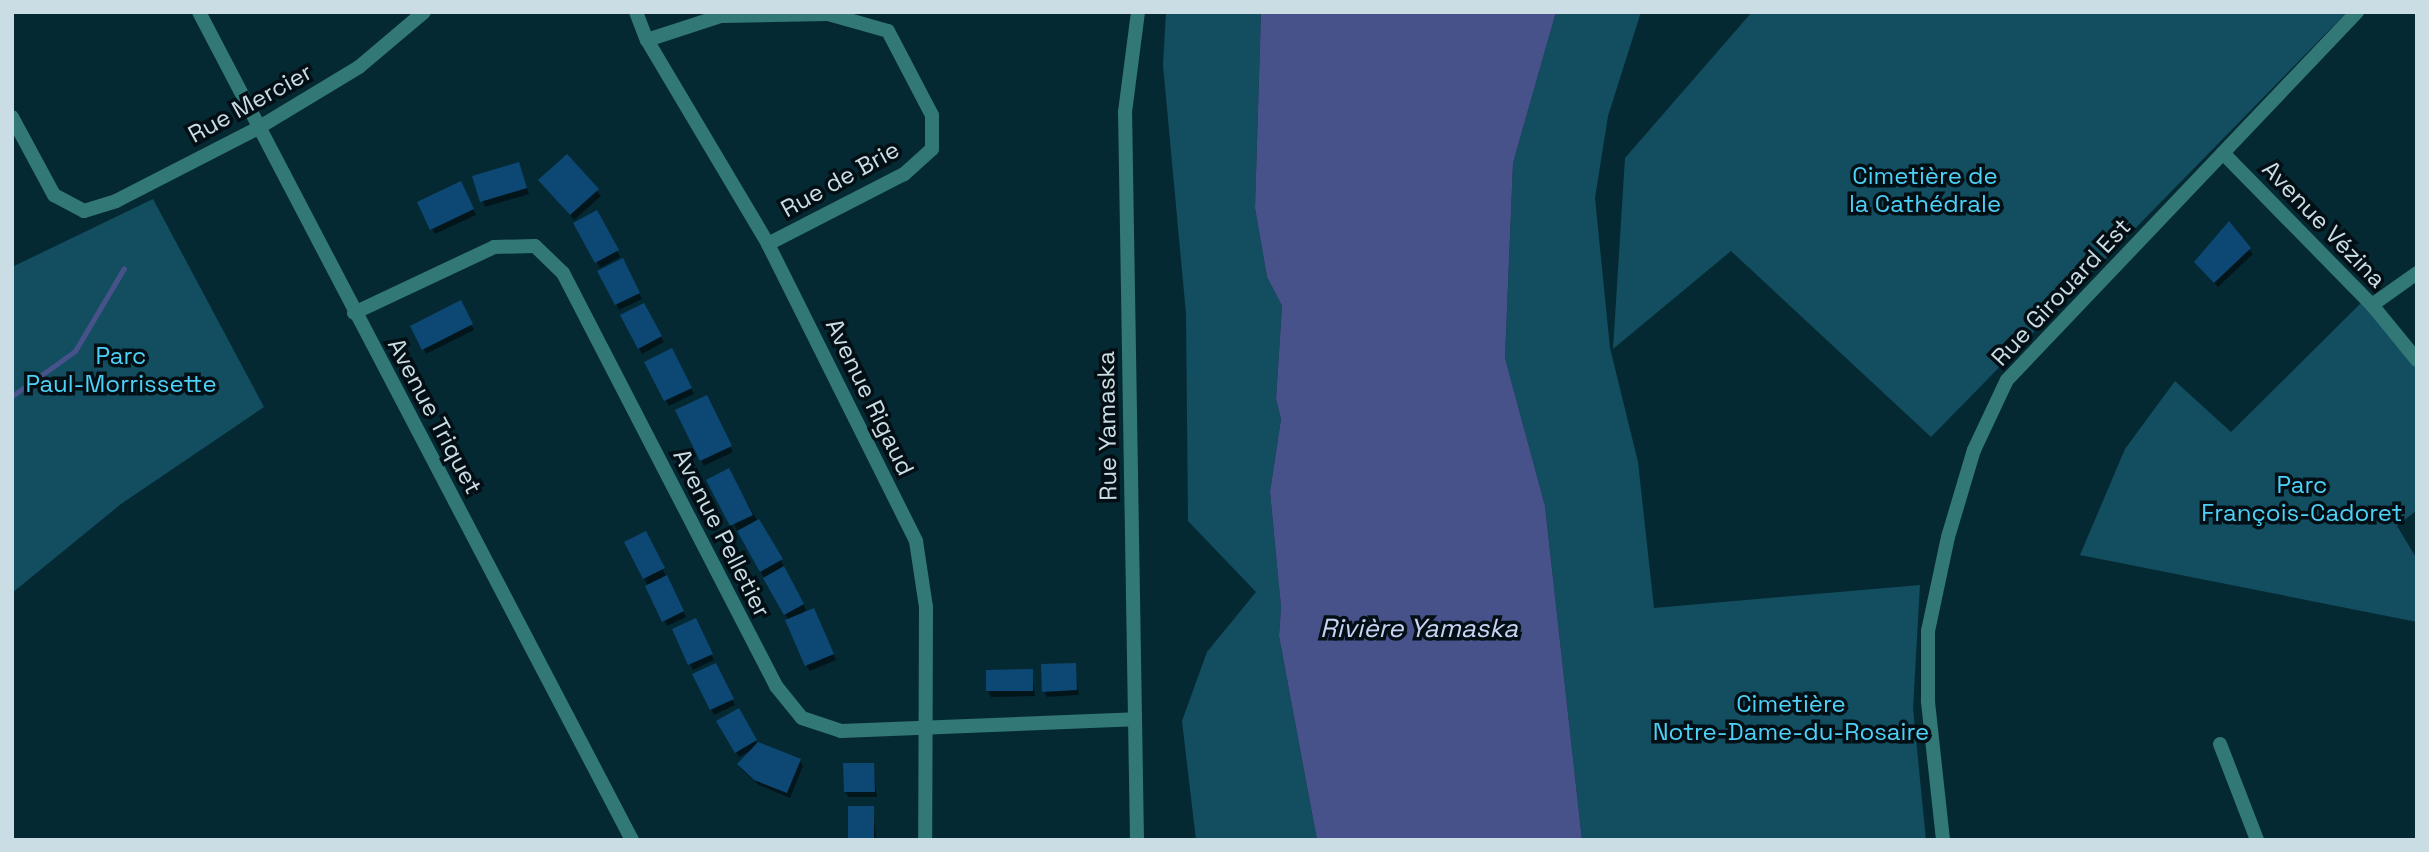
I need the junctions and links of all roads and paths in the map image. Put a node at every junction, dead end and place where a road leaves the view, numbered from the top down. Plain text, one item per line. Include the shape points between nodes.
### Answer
1 (199, 12) edge
2 (424, 12) edge
3 (636, 12) edge
4 (1138, 12) edge
5 (2357, 12) edge
6 (647, 40) junction
7 (12, 117) edge
8 (258, 128) junction
9 (2223, 153) junction
10 (768, 244) junction
11 (2417, 273) edge
12 (2372, 306) junction
13 (354, 313) junction
14 (2417, 360) edge
15 (1135, 719) junction
16 (925, 730) junction
17 (2220, 744) dead end
18 (632, 840) edge
19 (925, 840) edge
20 (1137, 840) edge
21 (1943, 840) edge
22 (2257, 840) edge

1 - 8 street, Avenue Triquet
2 - 8 street, Rue Mercier via 359,67
3 - 6 street, Avenue Rigaud
4 - 15 street, Rue Yamaska via 1125,113
5 - 9 street, Rue Girouard Est
6 - 10 street, Avenue Rigaud
6 - 10 street, Rue de Brie via 721,16 828,14 888,31 932,115 932,149 904,174
7 - 8 street, Rue Mercier via 54,195 84,211 116,201
8 - 13 street, Avenue Triquet
9 - 12 street, Avenue Vézina
9 - 21 street, Rue Girouard Est via 2007,380 1974,450 1948,537 1928,631 1928,701
10 - 16 street, Avenue Rigaud via 916,541 926,607
11 - 12 street
12 - 14 street, Avenue Vézina
13 - 16 street, Avenue Pelletier via 494,247 535,246 563,273 776,686 803,718 841,731
13 - 18 street, Avenue Triquet
15 - 16 street, Avenue Pelletier
15 - 20 street, Rue Yamaska
16 - 19 street, Avenue Rigaud
17 - 22 street

